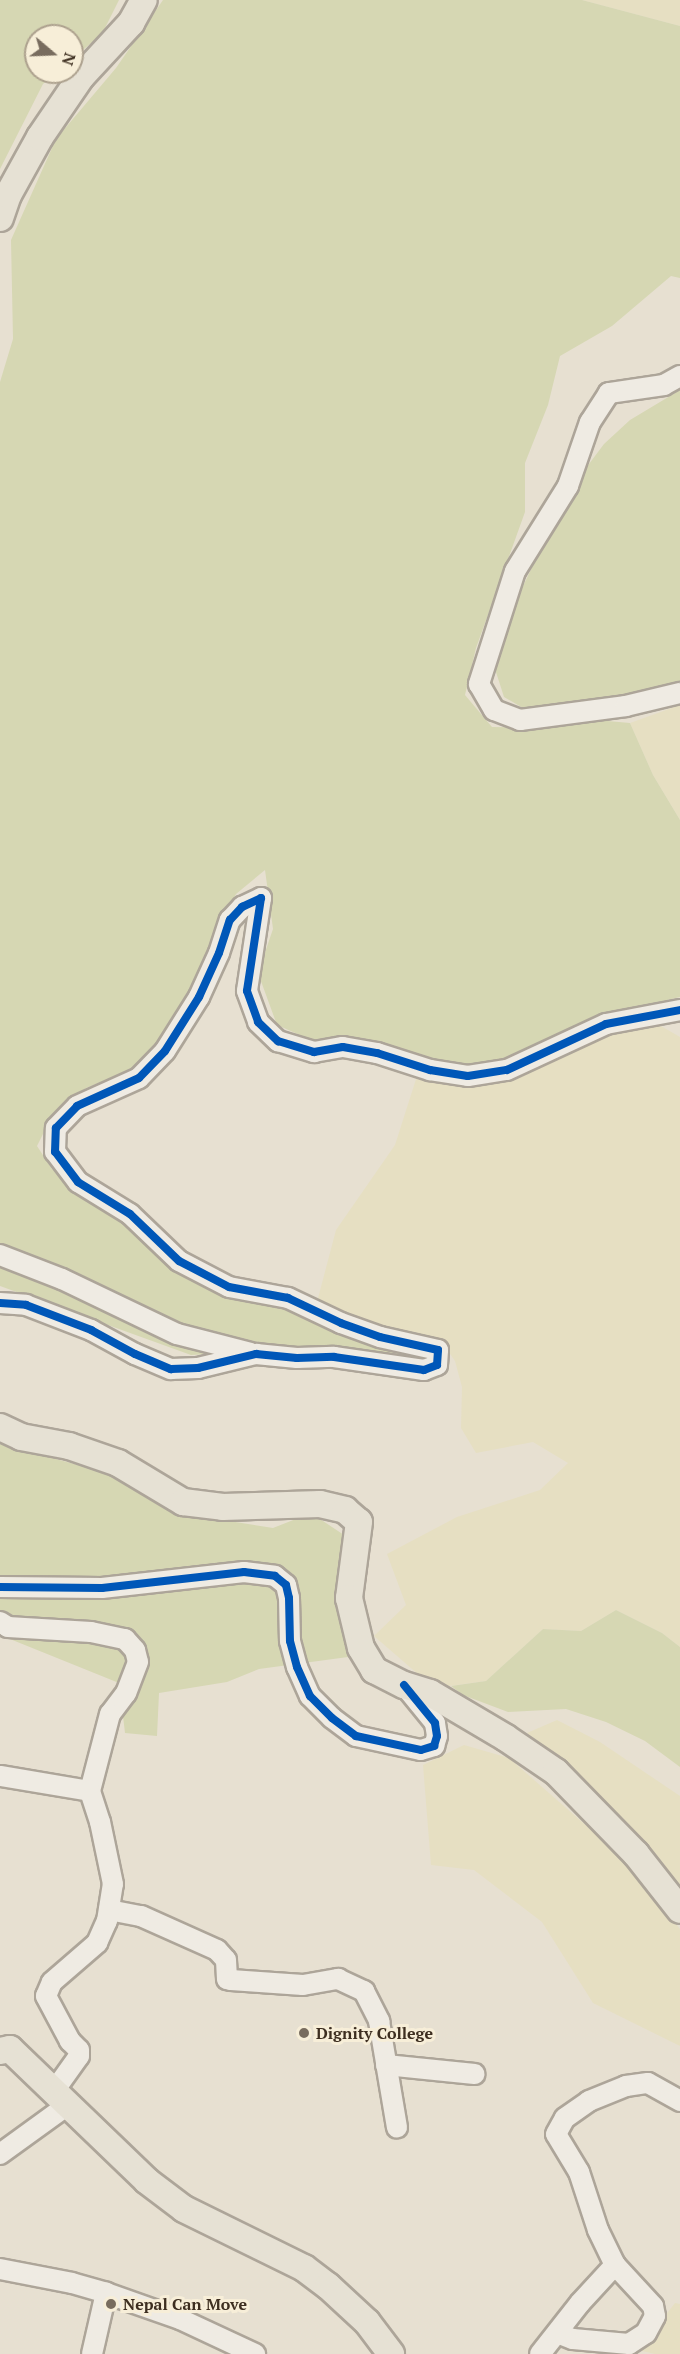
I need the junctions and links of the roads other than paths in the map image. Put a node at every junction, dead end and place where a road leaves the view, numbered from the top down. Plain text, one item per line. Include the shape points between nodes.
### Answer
1 (144, 0) edge
2 (0, 218) edge
3 (680, 375) edge
4 (680, 693) edge
5 (680, 1010) edge
6 (0, 1255) edge
7 (0, 1303) edge
8 (256, 1354) junction
9 (0, 1427) edge
10 (0, 1587) edge
11 (0, 1622) edge
12 (404, 1685) junction
13 (0, 1776) edge
14 (90, 1791) junction
15 (109, 1910) junction
16 (680, 1910) edge
17 (4, 2047) edge
18 (386, 2065) junction
19 (475, 2074) dead end
20 (62, 2098) junction
21 (680, 2101) edge
22 (397, 2127) dead end
23 (0, 2154) edge
24 (615, 2265) junction
25 (0, 2269) edge
26 (106, 2293) junction
27 (557, 2333) junction
28 (92, 2354) edge
29 (255, 2354) edge
30 (392, 2354) edge
31 (540, 2354) edge

1 - 2 main road via 131,23 81,77 40,137 8,195
3 - 4 street via 664,385 609,393 590,422 568,486 515,571 479,684 494,710 520,720 626,706
5 - 8 street via 606,1024 507,1070 468,1076 343,1047 314,1052 278,1041 258,1022 247,991 261,898 242,907 230,920 199,998 165,1051 139,1078 76,1106 56,1128 55,1152 78,1182 130,1214 179,1261 229,1287 288,1298 341,1323 438,1350 437,1365 424,1370 334,1357
6 - 8 street via 62,1279 177,1334
7 - 8 street via 26,1305 91,1330 171,1369 198,1368
9 - 12 main road via 21,1437 69,1446 118,1463 183,1502 223,1507 320,1504 345,1510 359,1522 349,1598 361,1648 374,1670
10 - 12 street via 102,1588 244,1572 275,1576 286,1585 297,1667 310,1696 332,1718 356,1737 421,1750 434,1746 435,1723
11 - 14 street via 8,1627 91,1632 125,1639 135,1650 138,1662 126,1693 110,1714
12 - 16 main road via 430,1693 556,1772 636,1854
13 - 14 street
14 - 15 street via 113,1884
15 - 18 street via 141,1916 218,1950 226,1960 227,1979 303,1985 338,1979 364,1991 379,2021
15 - 20 street via 97,1943 52,1982 46,1996 79,2050
17 - 20 main road
18 - 19 street
18 - 22 street
20 - 23 street
20 - 30 main road via 147,2181 184,2209 304,2268 328,2286 367,2322
21 - 24 street via 648,2083 626,2086 588,2101 565,2118 556,2134 579,2172 598,2230
24 - 27 street
24 - 27 street via 653,2306 655,2316 646,2332 629,2344 573,2339
25 - 26 street
26 - 28 street
26 - 29 street via 180,2319
27 - 31 street

